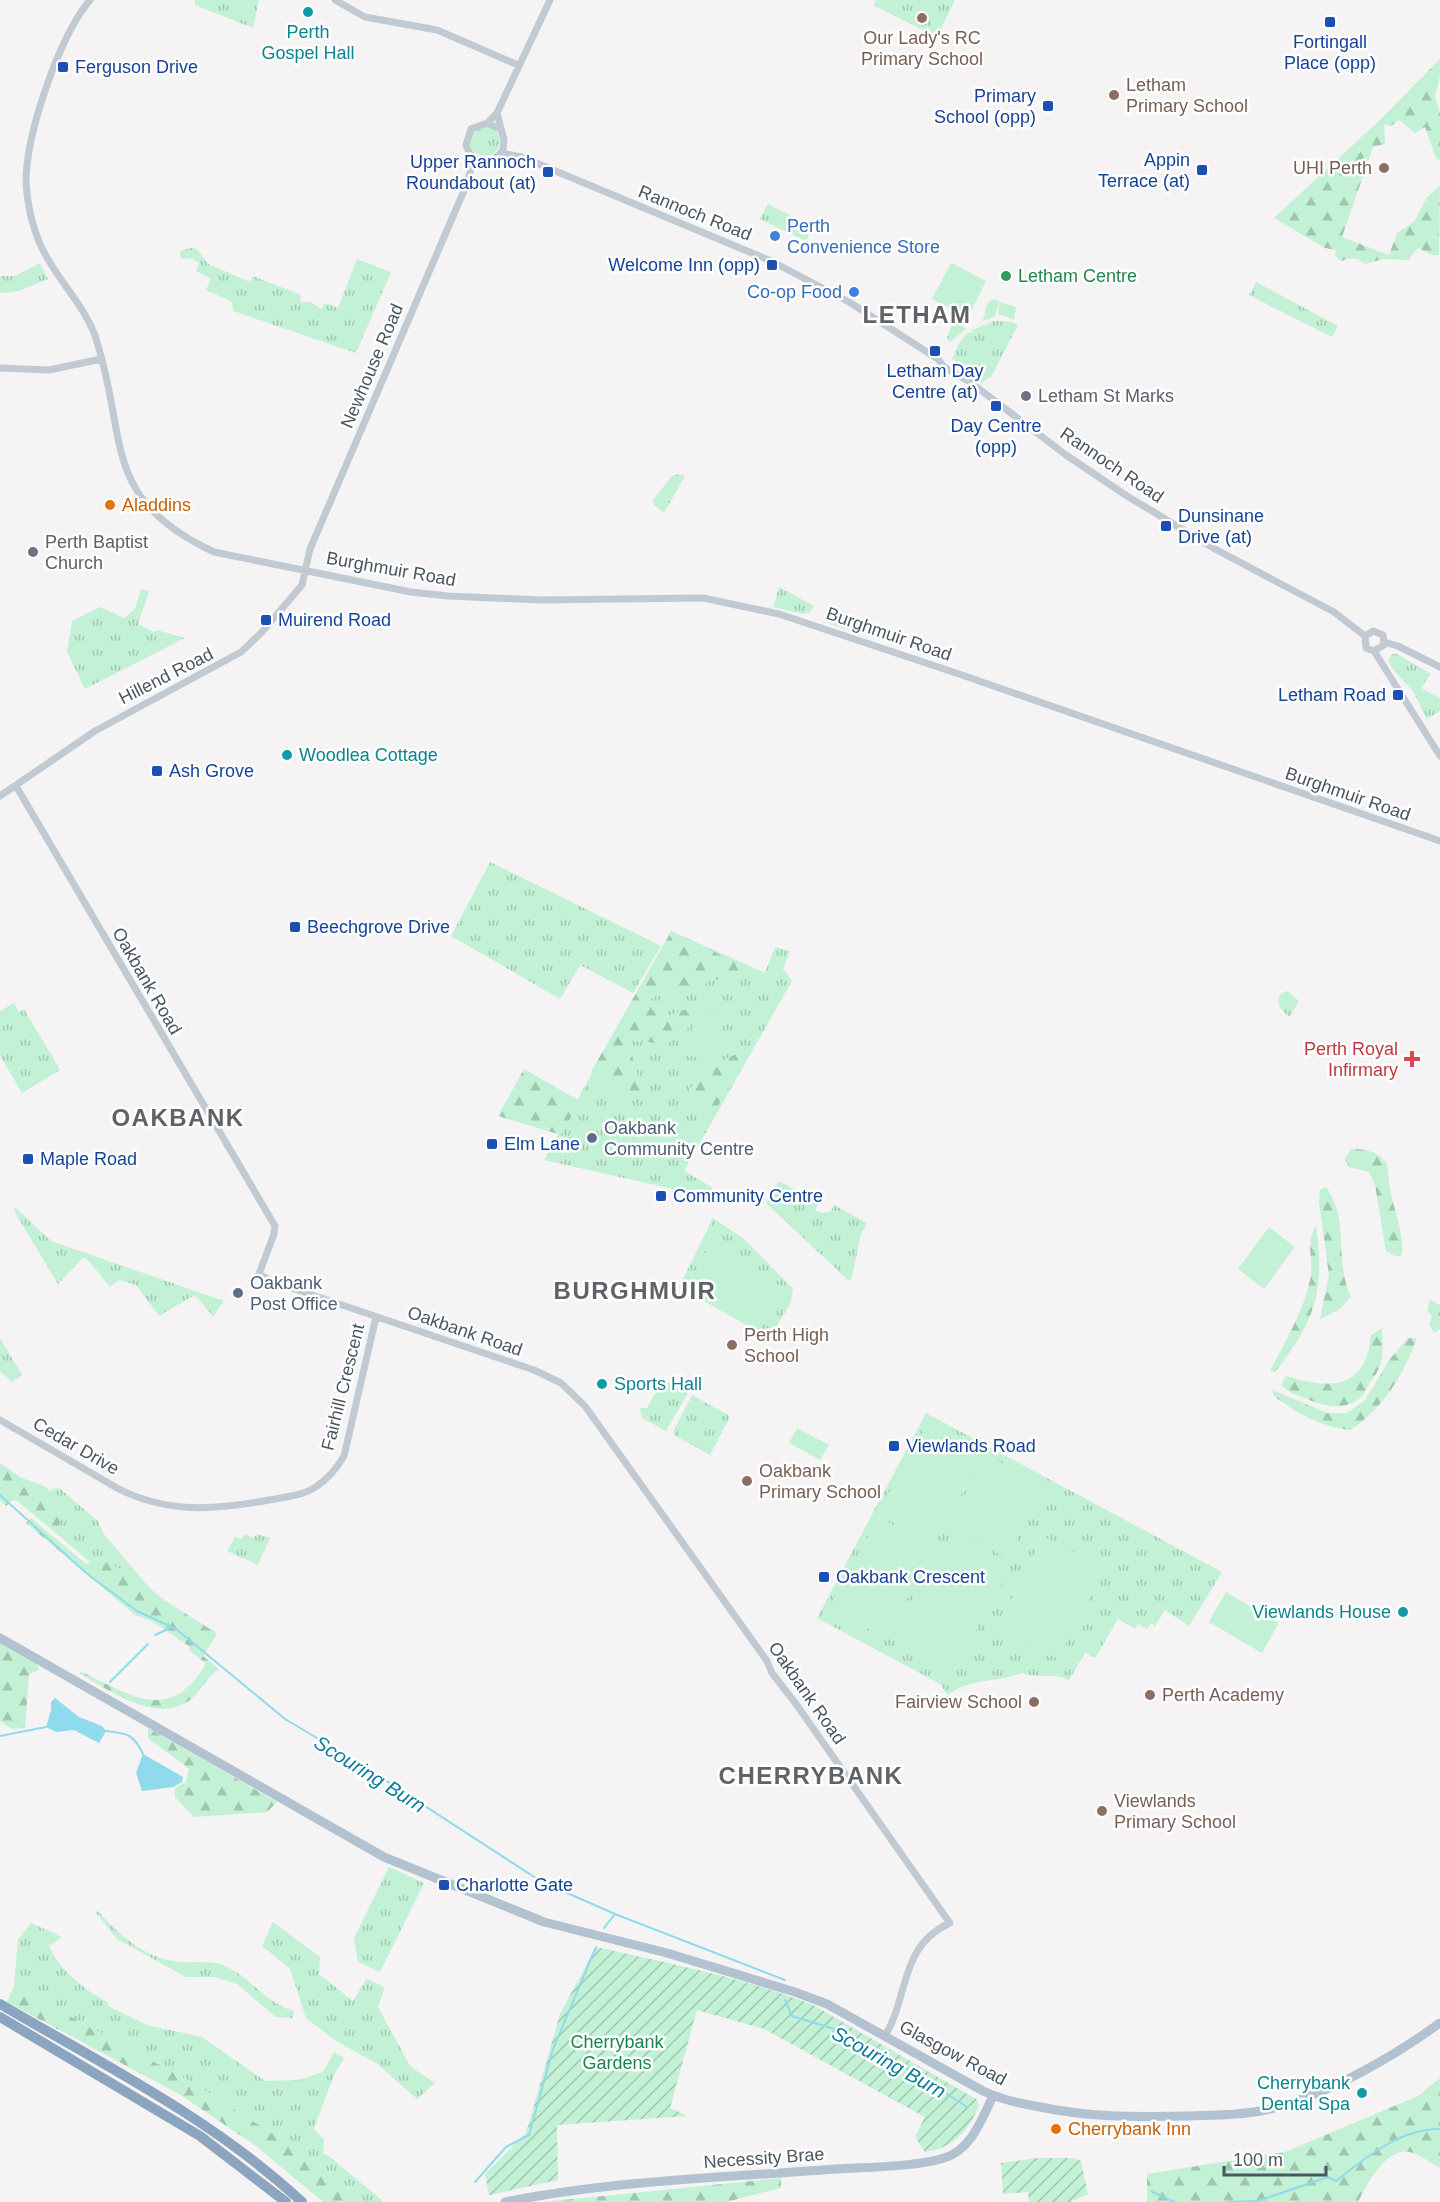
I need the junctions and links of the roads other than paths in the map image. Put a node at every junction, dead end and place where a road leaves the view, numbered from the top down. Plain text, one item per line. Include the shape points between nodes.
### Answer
1 (90, 0) edge
2 (335, 0) edge
3 (550, 0) edge
4 (518, 65) junction
5 (497, 113) junction
6 (487, 123) junction
7 (500, 129) junction
8 (504, 144) junction
9 (500, 155) junction
10 (471, 156) junction
11 (522, 157) junction
12 (479, 161) junction
13 (470, 176) junction
14 (101, 359) junction
15 (0, 368) edge
16 (306, 569) junction
17 (1365, 636) junction
18 (1384, 642) junction
19 (1374, 651) junction
20 (1440, 667) edge
21 (1440, 756) edge
22 (16, 786) junction
23 (0, 796) edge
24 (1440, 841) edge
25 (375, 1317) junction
26 (0, 1420) edge
27 (137, 1498) joint
28 (0, 1638) edge
29 (0, 2004) edge
30 (0, 2017) edge
31 (1440, 2023) edge
32 (885, 2036) junction
33 (993, 2096) junction
34 (286, 2202) edge
35 (302, 2202) edge
36 (505, 2202) edge

1 - 14 street, Burghmuir Road via 61,47 33,139 26,183 39,243 88,322
2 - 4 street via 364,17 437,30
3 - 4 street
4 - 5 street
5 - 6 street
5 - 7 street
6 - 7 street
6 - 10 street via 476,125 468,134 466,146
7 - 8 street
8 - 9 street
8 - 11 street, Rannoch Road
9 - 11 street, Rannoch Road
9 - 12 street via 490,161
10 - 12 street
10 - 13 street, Newhouse Road
11 - 17 street, Rannoch Road via 771,261 849,302 922,348 1127,496 1215,549 1334,612
12 - 13 street, Newhouse Road
13 - 16 street, Newhouse Road via 314,538
14 - 15 street via 49,370
14 - 16 street, Burghmuir Road via 119,451 141,499 192,540 214,552
16 - 22 street, Hillend Road via 302,585 241,652 95,731
16 - 24 street, Burghmuir Road via 448,596 517,600 703,598 779,614
17 - 18 street, Rannoch Road via 1376,631 1383,635
17 - 19 street, Rannoch Road via 1364,644
18 - 19 street via 1382,648
18 - 20 street, Rannoch Road
19 - 21 street
22 - 23 street, Hillend Road
22 - 25 street, Oakbank Road via 275,1227 259,1274
25 - 27 street, Fairhill Crescent via 344,1456 316,1487 294,1496 209,1508 184,1509
25 - 32 street, Oakbank Road via 555,1379 572,1392 613,1444 950,1923 924,1943 908,1966
26 - 27 street, Cedar Drive
28 - 32 main road, Glasgow Road via 360,1844 453,1886 544,1922 668,1953 795,1992 827,2004
29 - 35 highway via 206,2126 245,2153
30 - 34 highway via 200,2136
31 - 33 main road, Glasgow Road via 1340,2081 1259,2111 1097,2117
32 - 33 main road, Glasgow Road
33 - 36 main road, Necessity Brae via 968,2142 944,2159 594,2187

